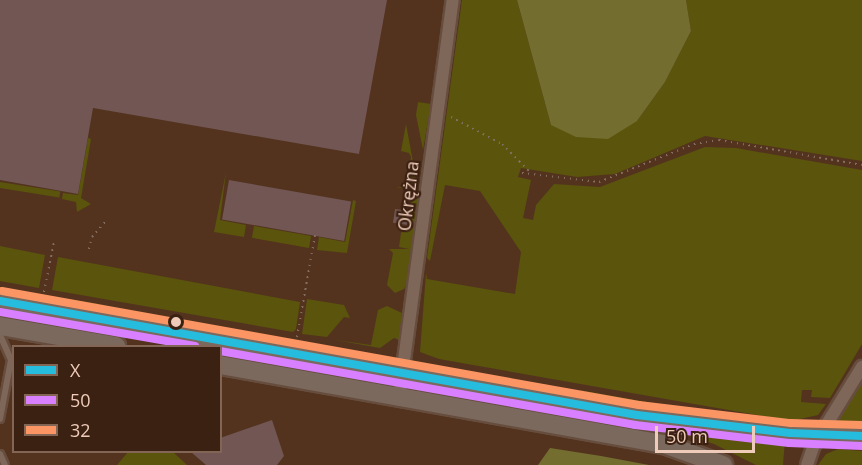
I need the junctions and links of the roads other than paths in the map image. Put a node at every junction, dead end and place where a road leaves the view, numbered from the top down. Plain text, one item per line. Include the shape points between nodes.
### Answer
1 (453, 0) edge
2 (0, 301) edge
3 (0, 326) edge
4 (0, 334) edge
5 (110, 345) edge
6 (222, 365) edge
7 (862, 367) edge
8 (402, 373) junction
9 (399, 397) junction
10 (0, 419) edge
11 (821, 434) junction
12 (862, 436) edge
13 (0, 454) edge
14 (5, 465) edge
15 (723, 465) edge
16 (807, 465) edge

1 - 8 street, Okrężna
2 - 8 main road
3 - 5 main road
4 - 10 lane via 11,360
6 - 9 main road
7 - 11 street
8 - 9 street, Okrężna
8 - 11 main road via 637,415
9 - 15 main road via 664,444
11 - 12 main road
11 - 16 street
13 - 14 lane

